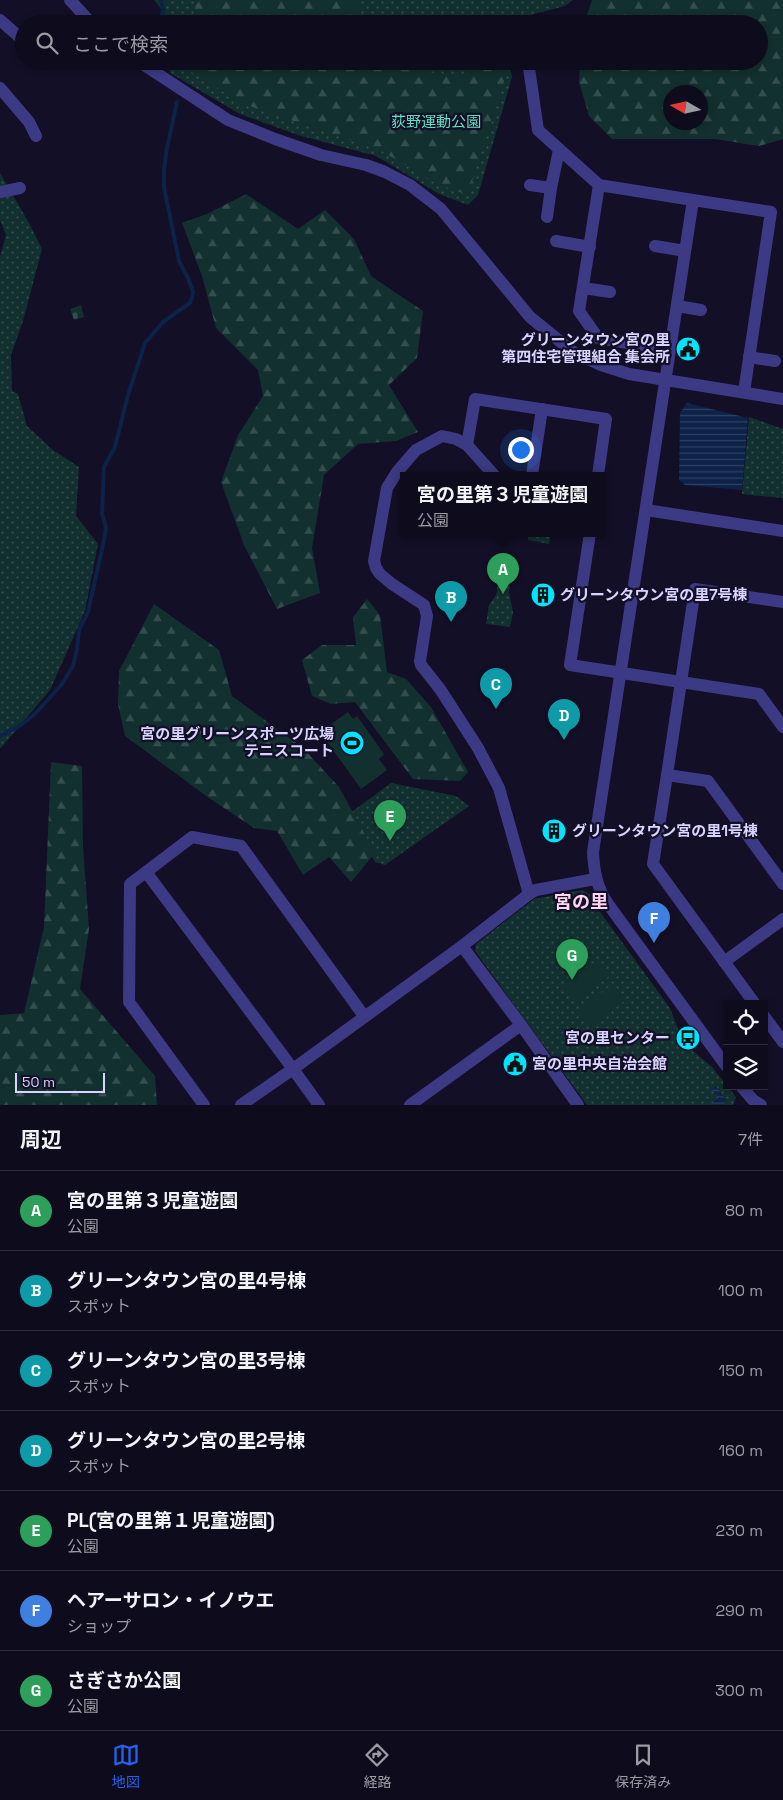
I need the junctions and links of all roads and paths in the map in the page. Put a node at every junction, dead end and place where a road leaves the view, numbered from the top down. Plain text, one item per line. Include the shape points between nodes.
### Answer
1 (70, 0) edge
2 (84, 15) edge
3 (0, 20) edge
4 (15, 33) edge
5 (152, 70) edge
6 (529, 70) edge
7 (0, 88) edge
8 (36, 136) dead end
9 (559, 150) junction
10 (530, 185) dead end
11 (599, 185) junction
12 (20, 188) dead end
13 (552, 188) junction
14 (0, 192) edge
15 (693, 200) junction
16 (777, 212) edge
17 (547, 217) dead end
18 (556, 241) dead end
19 (655, 246) dead end
20 (590, 247) junction
21 (685, 250) junction
22 (583, 288) junction
23 (610, 292) dead end
24 (677, 306) junction
25 (700, 310) dead end
26 (670, 350) junction
27 (749, 357) junction
28 (775, 361) dead end
29 (665, 381) junction
30 (744, 392) junction
31 (783, 399) edge
32 (542, 409) junction
33 (467, 445) junction
34 (491, 472) edge
35 (532, 472) edge
36 (598, 472) edge
37 (646, 510) junction
38 (783, 532) edge
39 (589, 537) edge
40 (783, 602) edge
41 (621, 674) junction
42 (680, 682) junction
43 (783, 727) edge
44 (667, 774) junction
45 (146, 872) junction
46 (595, 879) junction
47 (783, 884) edge
48 (529, 894) junction
49 (783, 919) edge
50 (462, 946) junction
51 (724, 962) junction
52 (752, 1000) edge
53 (364, 1016) junction
54 (768, 1021) edge
55 (521, 1025) junction
56 (783, 1042) edge
57 (723, 1062) edge
58 (293, 1069) junction
59 (744, 1090) edge
60 (753, 1103) edge
61 (204, 1105) edge
62 (241, 1105) edge
63 (319, 1105) edge
64 (410, 1105) edge
65 (578, 1105) edge

1 - 2 street
3 - 4 street
5 - 29 street via 228,120 312,152 366,165 410,185 440,209 530,317 553,337 601,366
6 - 9 street via 538,130
7 - 8 street via 29,122
9 - 11 street
9 - 13 street
10 - 13 street
11 - 15 street
11 - 20 street
12 - 14 street
13 - 17 street
15 - 16 street
15 - 21 street
16 - 27 street
18 - 20 street
19 - 21 street
20 - 22 street
21 - 24 street
22 - 23 street
22 - 26 street via 579,311 598,338
24 - 25 street
24 - 26 street
26 - 29 street
27 - 28 street
27 - 30 street
29 - 30 street
29 - 37 street
30 - 31 street
32 - 33 street via 475,399
32 - 35 street
32 - 36 street via 606,419
33 - 34 street
33 - 48 street via 456,439 436,438 416,450 397,472 387,488 374,561 380,574 424,605 427,616 421,665 474,742 499,788
37 - 38 street
37 - 41 street
39 - 41 street via 570,665
40 - 42 street via 695,590
41 - 42 street
41 - 46 street via 594,852
42 - 43 street via 759,694
42 - 44 street
44 - 47 street via 708,781
44 - 51 street via 653,864
45 - 53 street via 192,838 241,846
45 - 58 street
45 - 61 street via 130,884 129,1002
46 - 48 street
46 - 57 street via 602,896
48 - 50 street
49 - 51 street
50 - 53 street
50 - 55 street
51 - 52 street
53 - 58 street
54 - 56 street
55 - 64 street
55 - 65 street
58 - 62 street
58 - 63 street
59 - 60 street

